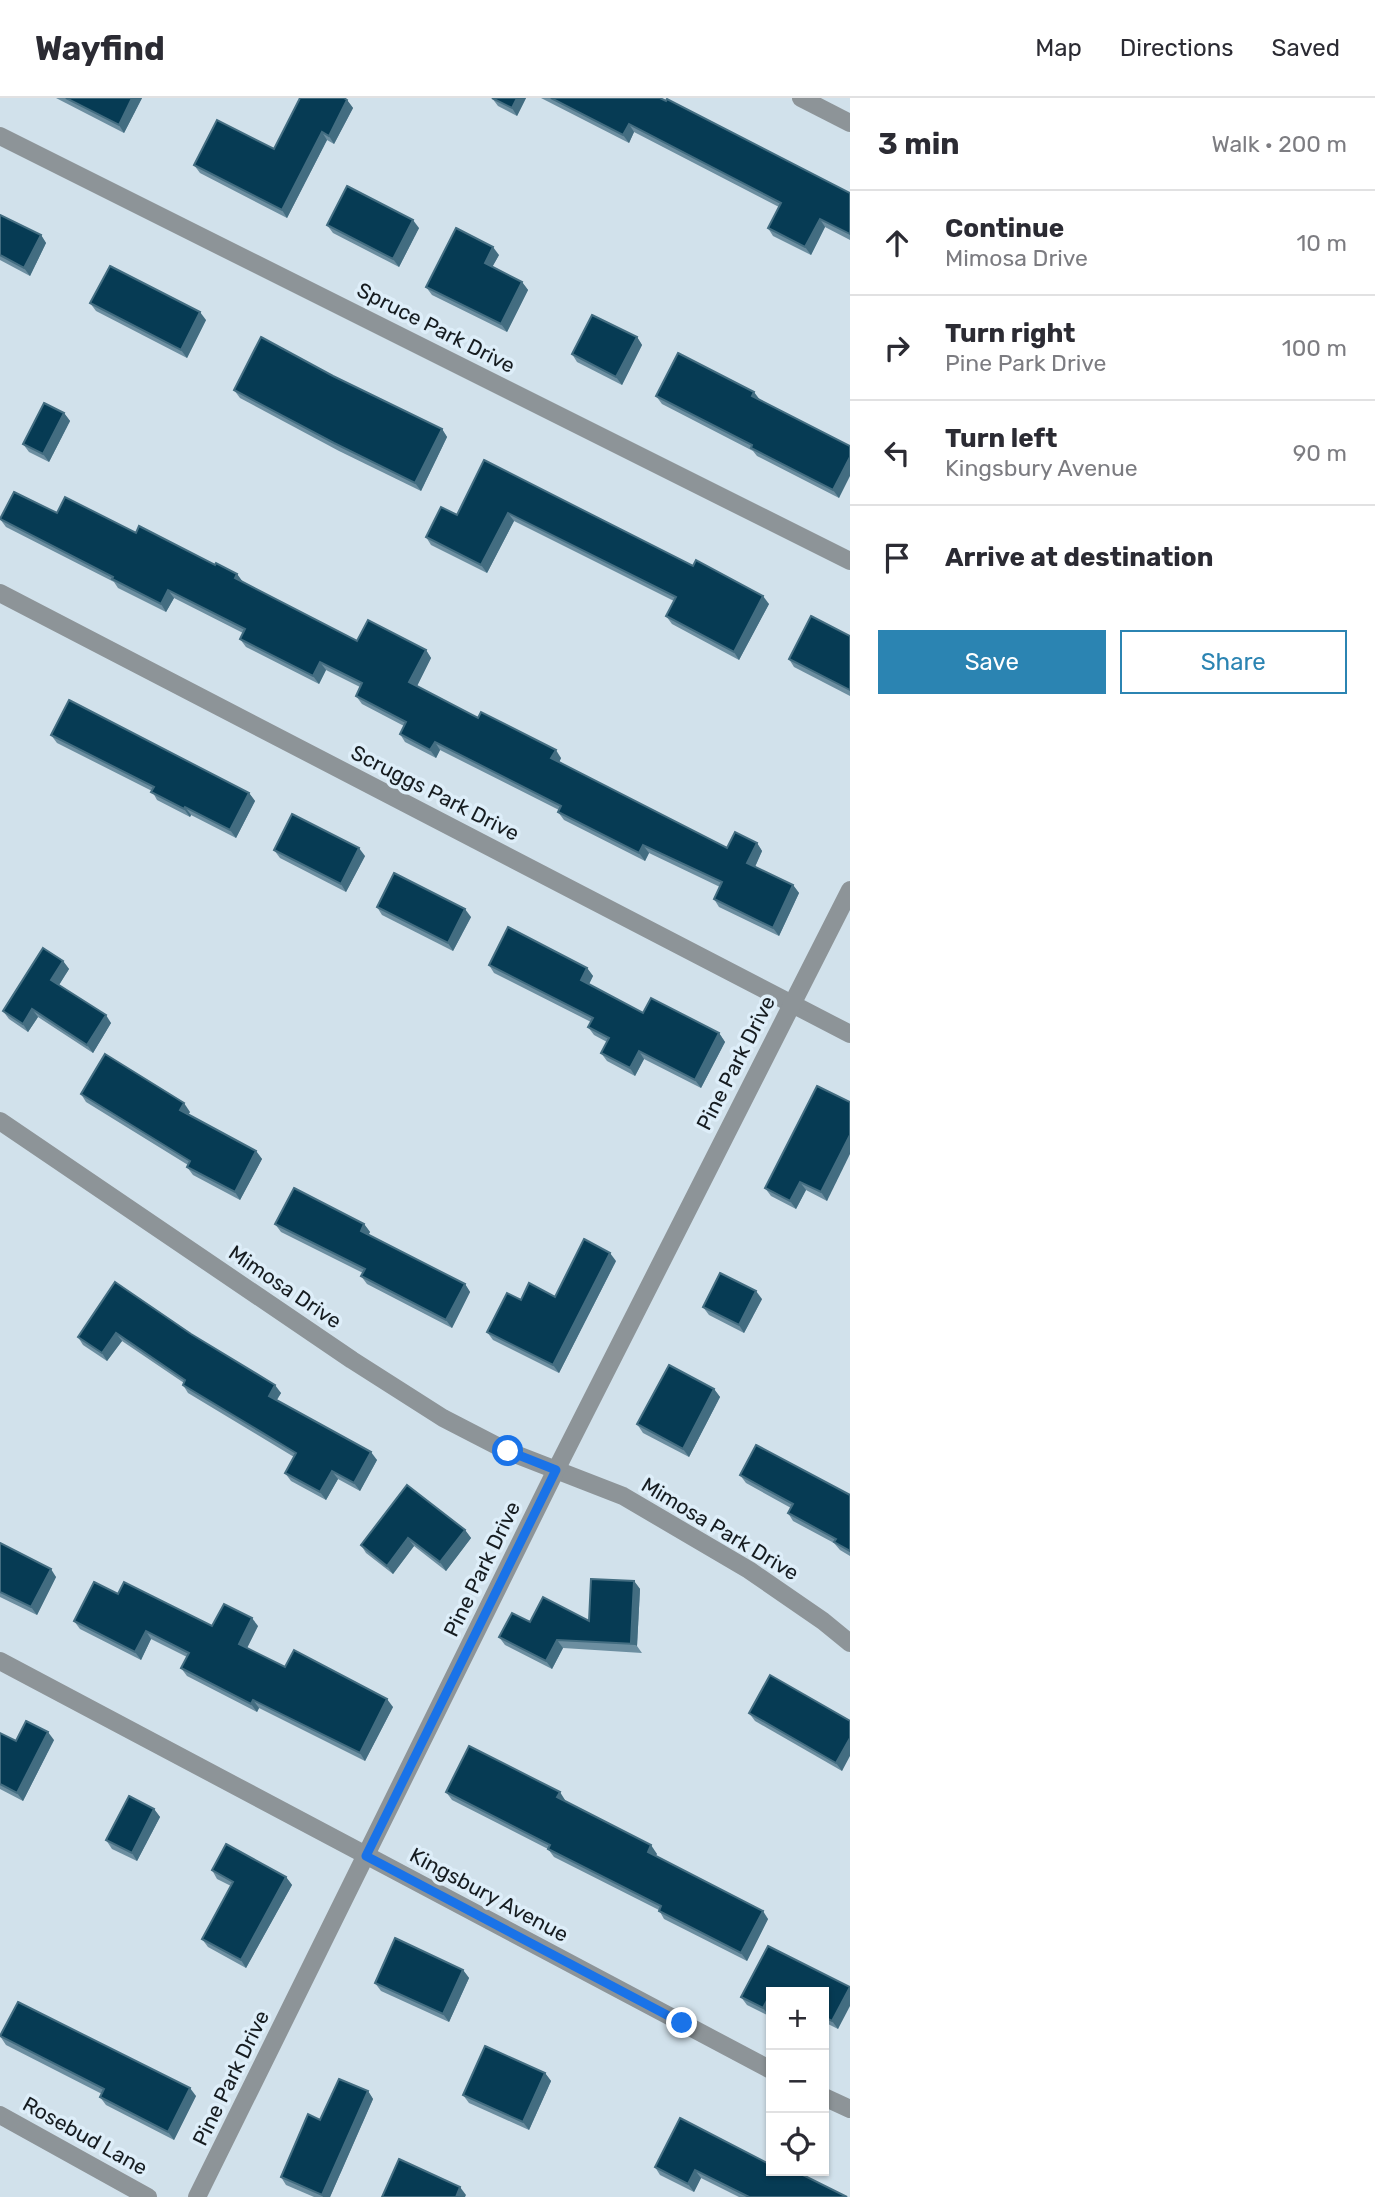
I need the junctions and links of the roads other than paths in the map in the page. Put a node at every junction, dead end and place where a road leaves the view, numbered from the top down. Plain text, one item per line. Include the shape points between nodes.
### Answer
1 (801, 98) edge
2 (850, 124) edge
3 (0, 136) edge
4 (850, 561) edge
5 (0, 593) edge
6 (850, 890) edge
7 (792, 1003) junction
8 (850, 1034) edge
9 (0, 1121) edge
10 (556, 1470) junction
11 (850, 1643) edge
12 (0, 1661) edge
13 (366, 1856) junction
14 (766, 2067) edge
15 (829, 2099) edge
16 (850, 2109) edge
17 (0, 2115) edge
18 (149, 2197) edge
19 (197, 2197) edge

1 - 2 street
3 - 4 street, Spruce Park Drive
5 - 7 street, Scruggs Park Drive
6 - 7 street, Pine Park Drive
7 - 8 street, Scruggs Park Drive
7 - 10 street, Pine Park Drive
9 - 10 street, Mimosa Drive via 443,1418
10 - 11 street, Mimosa Park Drive via 623,1496 737,1563
10 - 13 street, Pine Park Drive
12 - 13 street, Kingsbury Avenue
13 - 14 street, Kingsbury Avenue
13 - 19 street, Pine Park Drive
15 - 16 street
17 - 18 street, Rosebud Lane

